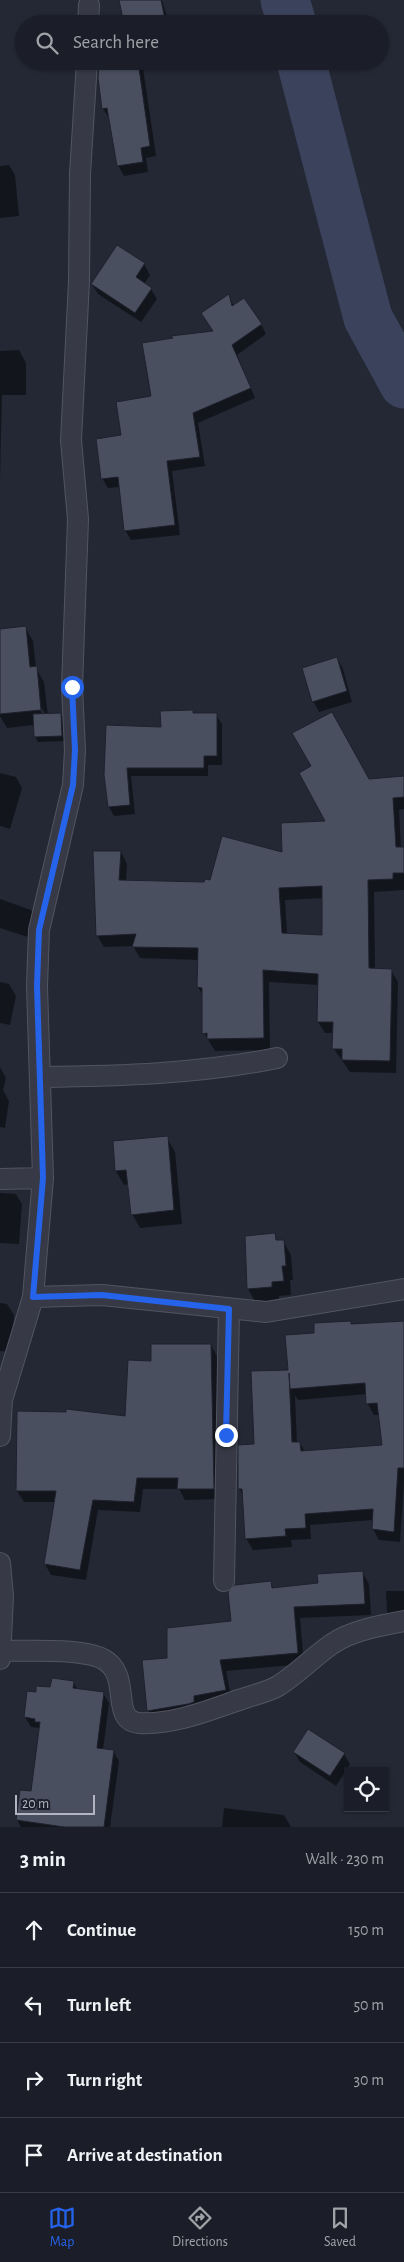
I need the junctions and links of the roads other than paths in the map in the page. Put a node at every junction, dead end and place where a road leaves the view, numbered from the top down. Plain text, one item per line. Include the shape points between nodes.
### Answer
1 (86, 70) edge
2 (277, 1058) dead end
3 (40, 1077) junction
4 (43, 1178) junction
5 (0, 1179) edge
6 (404, 1289) edge
7 (33, 1297) junction
8 (229, 1309) junction
9 (0, 1436) edge
10 (0, 1563) edge
11 (224, 1581) dead end
12 (404, 1621) edge
13 (1, 1655) edge

1 - 3 street via 71,440 78,519 72,687 75,750 73,785 39,930
2 - 3 street via 187,1071
3 - 4 street
4 - 5 street
4 - 7 street
6 - 8 street via 266,1312
7 - 8 street via 102,1295
7 - 9 street via 2,1400
8 - 11 street
10 - 13 street via 3,1596
12 - 13 street via 362,1631 333,1643 276,1687 208,1711 158,1722 137,1723 123,1713 118,1674 102,1658 64,1651

